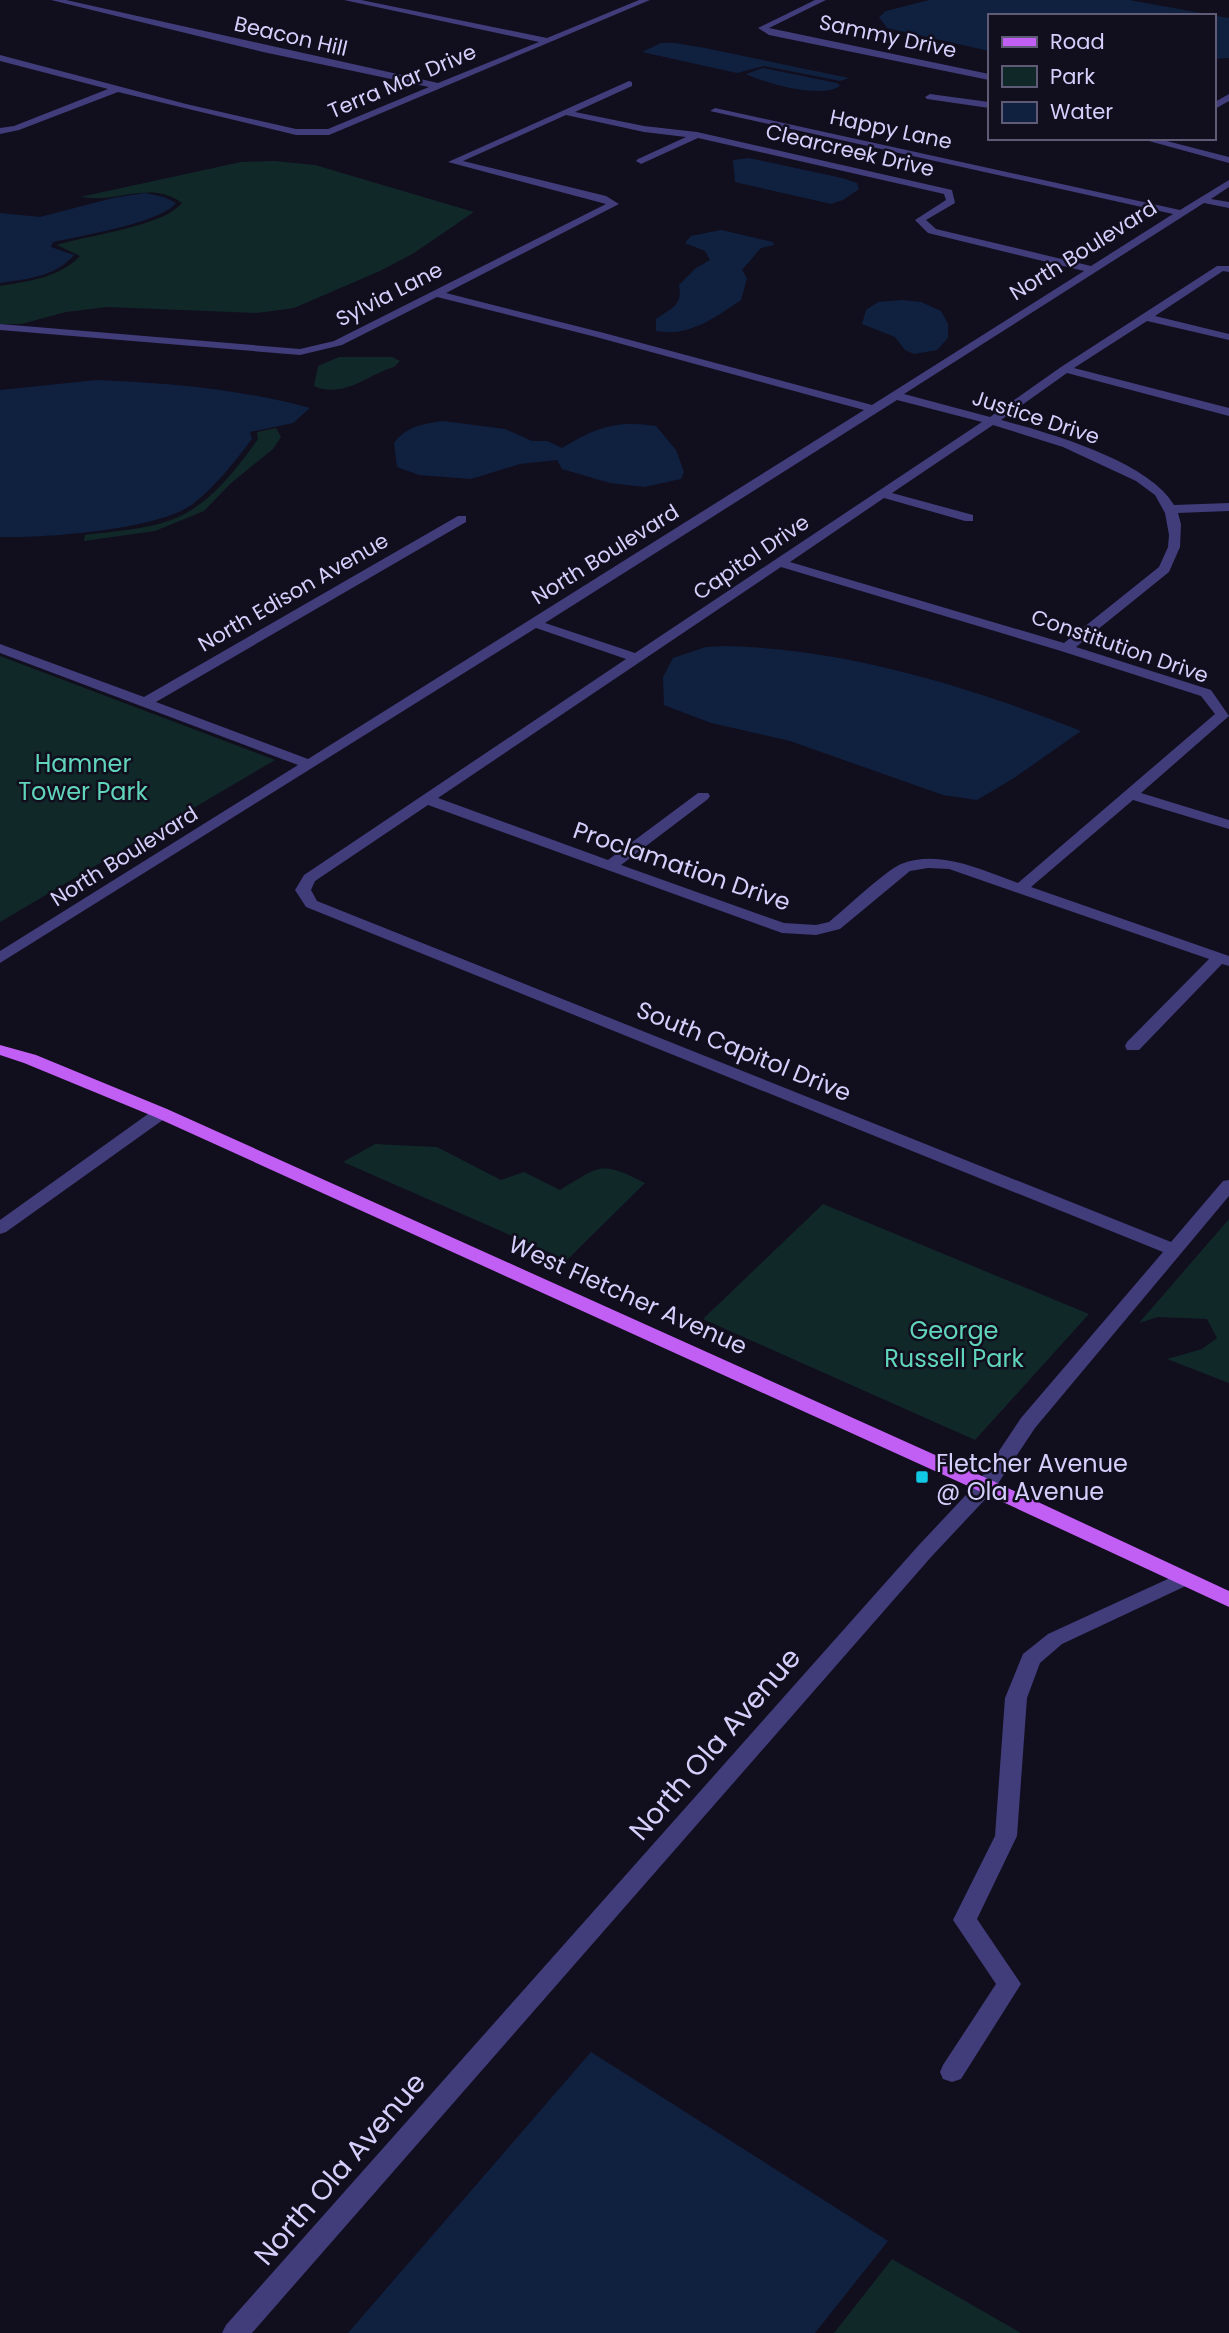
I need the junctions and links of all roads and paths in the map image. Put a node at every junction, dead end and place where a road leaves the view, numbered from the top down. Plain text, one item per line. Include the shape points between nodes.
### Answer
1 (55, 0) edge
2 (348, 0) edge
3 (646, 0) edge
4 (822, 0) edge
5 (544, 40) junction
6 (0, 58) edge
7 (988, 77) edge
8 (629, 84) dead end
9 (437, 86) junction
10 (115, 90) junction
11 (930, 97) dead end
12 (988, 105) edge
13 (563, 111) junction
14 (715, 111) dead end
15 (0, 131) edge
16 (696, 135) junction
17 (1151, 140) edge
18 (1229, 160) edge
19 (641, 161) dead end
20 (1229, 183) edge
21 (1203, 200) junction
22 (1229, 205) edge
23 (1181, 213) junction
24 (1091, 269) junction
25 (1229, 269) edge
26 (436, 294) junction
27 (1146, 317) junction
28 (0, 327) edge
29 (1229, 337) edge
30 (1065, 369) junction
31 (894, 395) junction
32 (873, 409) junction
33 (1229, 412) edge
34 (990, 422) junction
35 (882, 494) junction
36 (1229, 507) edge
37 (1172, 509) junction
38 (969, 518) dead end
39 (462, 519) dead end
40 (780, 563) junction
41 (533, 623) junction
42 (0, 648) edge
43 (1066, 648) junction
44 (636, 658) junction
45 (146, 702) junction
46 (310, 765) junction
47 (1129, 794) junction
48 (703, 796) dead end
49 (426, 799) junction
50 (1229, 825) edge
51 (610, 866) junction
52 (1020, 889) junction
53 (303, 890) joint
54 (0, 958) edge
55 (1224, 959) edge
56 (1133, 1046) dead end
57 (0, 1050) edge
58 (161, 1113) junction
59 (1229, 1185) edge
60 (0, 1228) edge
61 (1173, 1249) junction
62 (986, 1486) junction
63 (1182, 1578) junction
64 (1229, 1600) edge
65 (952, 2073) dead end
66 (235, 2333) edge

1 - 9 street, Beacon Hill
2 - 5 street
3 - 5 street, Terra Mar Drive
4 - 7 street, Sammy Drive via 762,27
5 - 9 street, Terra Mar Drive
6 - 10 street, Terra Mar Drive
8 - 13 street
9 - 10 street, Terra Mar Drive via 317,133
10 - 15 street
11 - 12 street
13 - 16 street, Clearcreek Drive via 643,129
13 - 26 street, Sylvia Lane via 453,162 614,204
14 - 23 street, Happy Lane
16 - 19 street
16 - 24 street, Clearcreek Drive via 948,192 951,201 920,220 932,231
17 - 18 street
20 - 21 street, North Boulevard
21 - 22 street
21 - 23 street, North Boulevard
23 - 24 street, North Boulevard
24 - 31 street, North Boulevard
25 - 27 street, Capitol Drive via 1221,268
26 - 28 street, Sylvia Lane via 338,343 300,352
26 - 32 street via 541,317
27 - 29 street
27 - 30 street, Capitol Drive
30 - 33 street
30 - 34 street, Capitol Drive
31 - 32 street, North Boulevard
31 - 34 street, Justice Drive
32 - 41 street, North Boulevard
34 - 35 street, Capitol Drive
34 - 37 street, Justice Drive via 1092,453 1150,484
35 - 38 street
35 - 40 street, Capitol Drive
36 - 37 street
37 - 43 street via 1177,536 1164,569
39 - 45 street, North Edison Avenue
40 - 43 street, Constitution Drive
40 - 44 street, Capitol Drive
41 - 44 street
41 - 46 street, North Boulevard
42 - 45 street
43 - 47 street, Constitution Drive via 1206,693 1223,715
44 - 49 street, Capitol Drive
45 - 46 street
46 - 54 street, North Boulevard
47 - 50 street
47 - 52 street, Constitution Drive
48 - 51 street
49 - 51 street, Proclamation Drive
49 - 53 street, Capitol Drive via 309,878
51 - 52 street, Proclamation Drive via 782,928 816,930 834,926 905,868 928,863 951,865
52 - 55 street, Proclamation Drive
53 - 61 street, South Capitol Drive via 311,904
55 - 56 street
57 - 58 main road, West Fletcher Avenue
58 - 60 street
58 - 62 main road, West Fletcher Avenue
59 - 61 street, North Ola Avenue
61 - 62 street, North Ola Avenue via 1028,1423
62 - 63 main road, West Fletcher Avenue
62 - 66 street, North Ola Avenue
63 - 64 main road, West Fletcher Avenue
63 - 65 street via 1055,1639 1031,1659 1016,1698 1006,1836 965,1920 1009,1984

